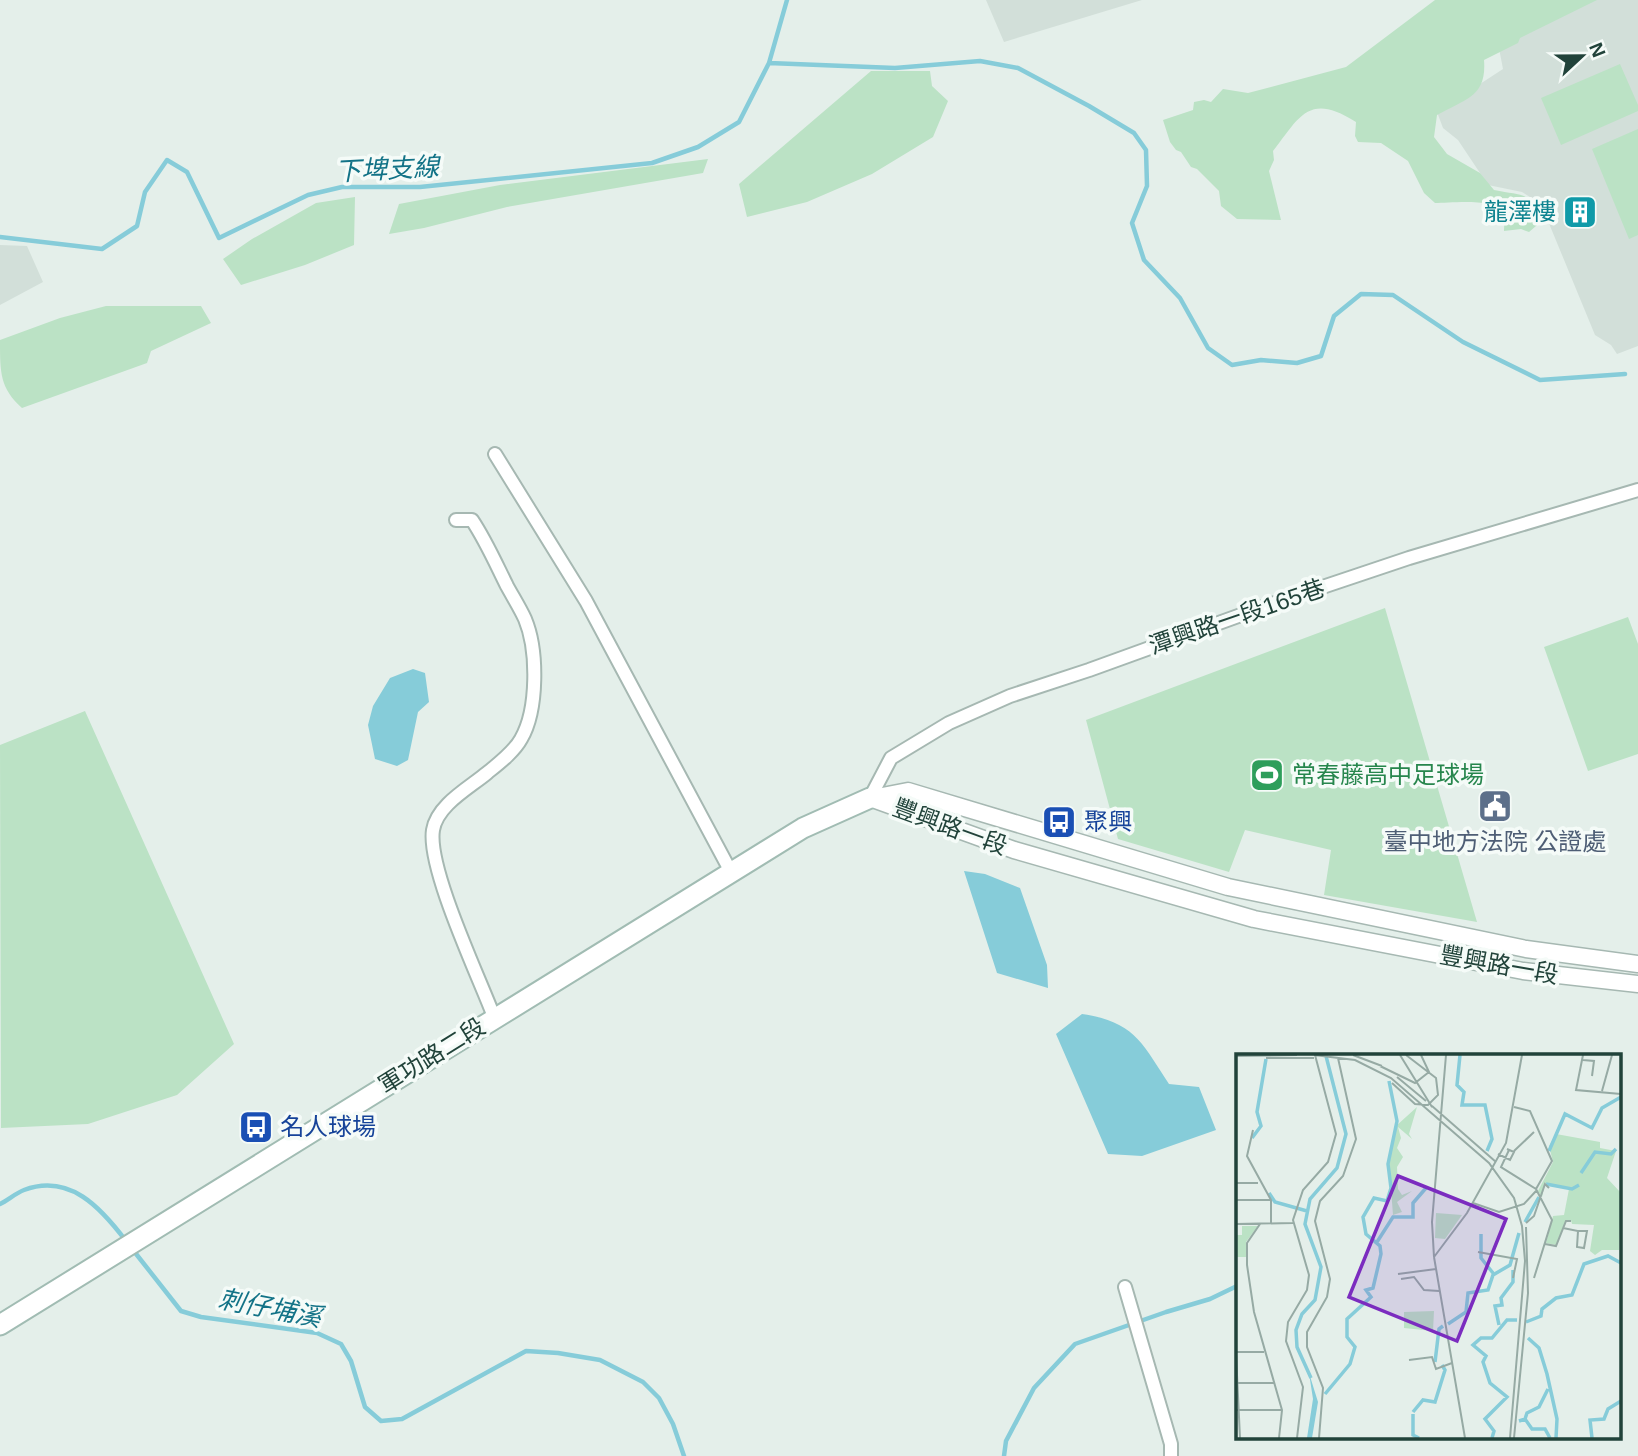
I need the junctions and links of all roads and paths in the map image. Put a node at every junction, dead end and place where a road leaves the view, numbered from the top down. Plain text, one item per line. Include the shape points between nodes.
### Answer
1 (495, 454) dead end
2 (1638, 490) edge
3 (456, 520) dead end
4 (870, 798) junction
5 (731, 872) junction
6 (1638, 964) edge
7 (1638, 984) edge
8 (494, 1017) junction
9 (1125, 1287) dead end
10 (0, 1325) edge
11 (1171, 1456) edge

1 - 5 street via 586,601
2 - 4 street, 潭興路一段165巷 via 1409,558 1010,696 950,723 891,758
3 - 8 street via 472,520 482,534 526,620 534,659 534,692 519,742 441,811 433,829 434,856
4 - 5 main road, 軍功路二段 via 803,828
4 - 6 street, 豐興路一段 via 908,791 1228,887 1526,949
4 - 7 street, 豐興路一段 via 1014,850 1254,919 1523,971
5 - 8 main road, 軍功路二段
8 - 10 main road, 軍功路二段
9 - 11 street

